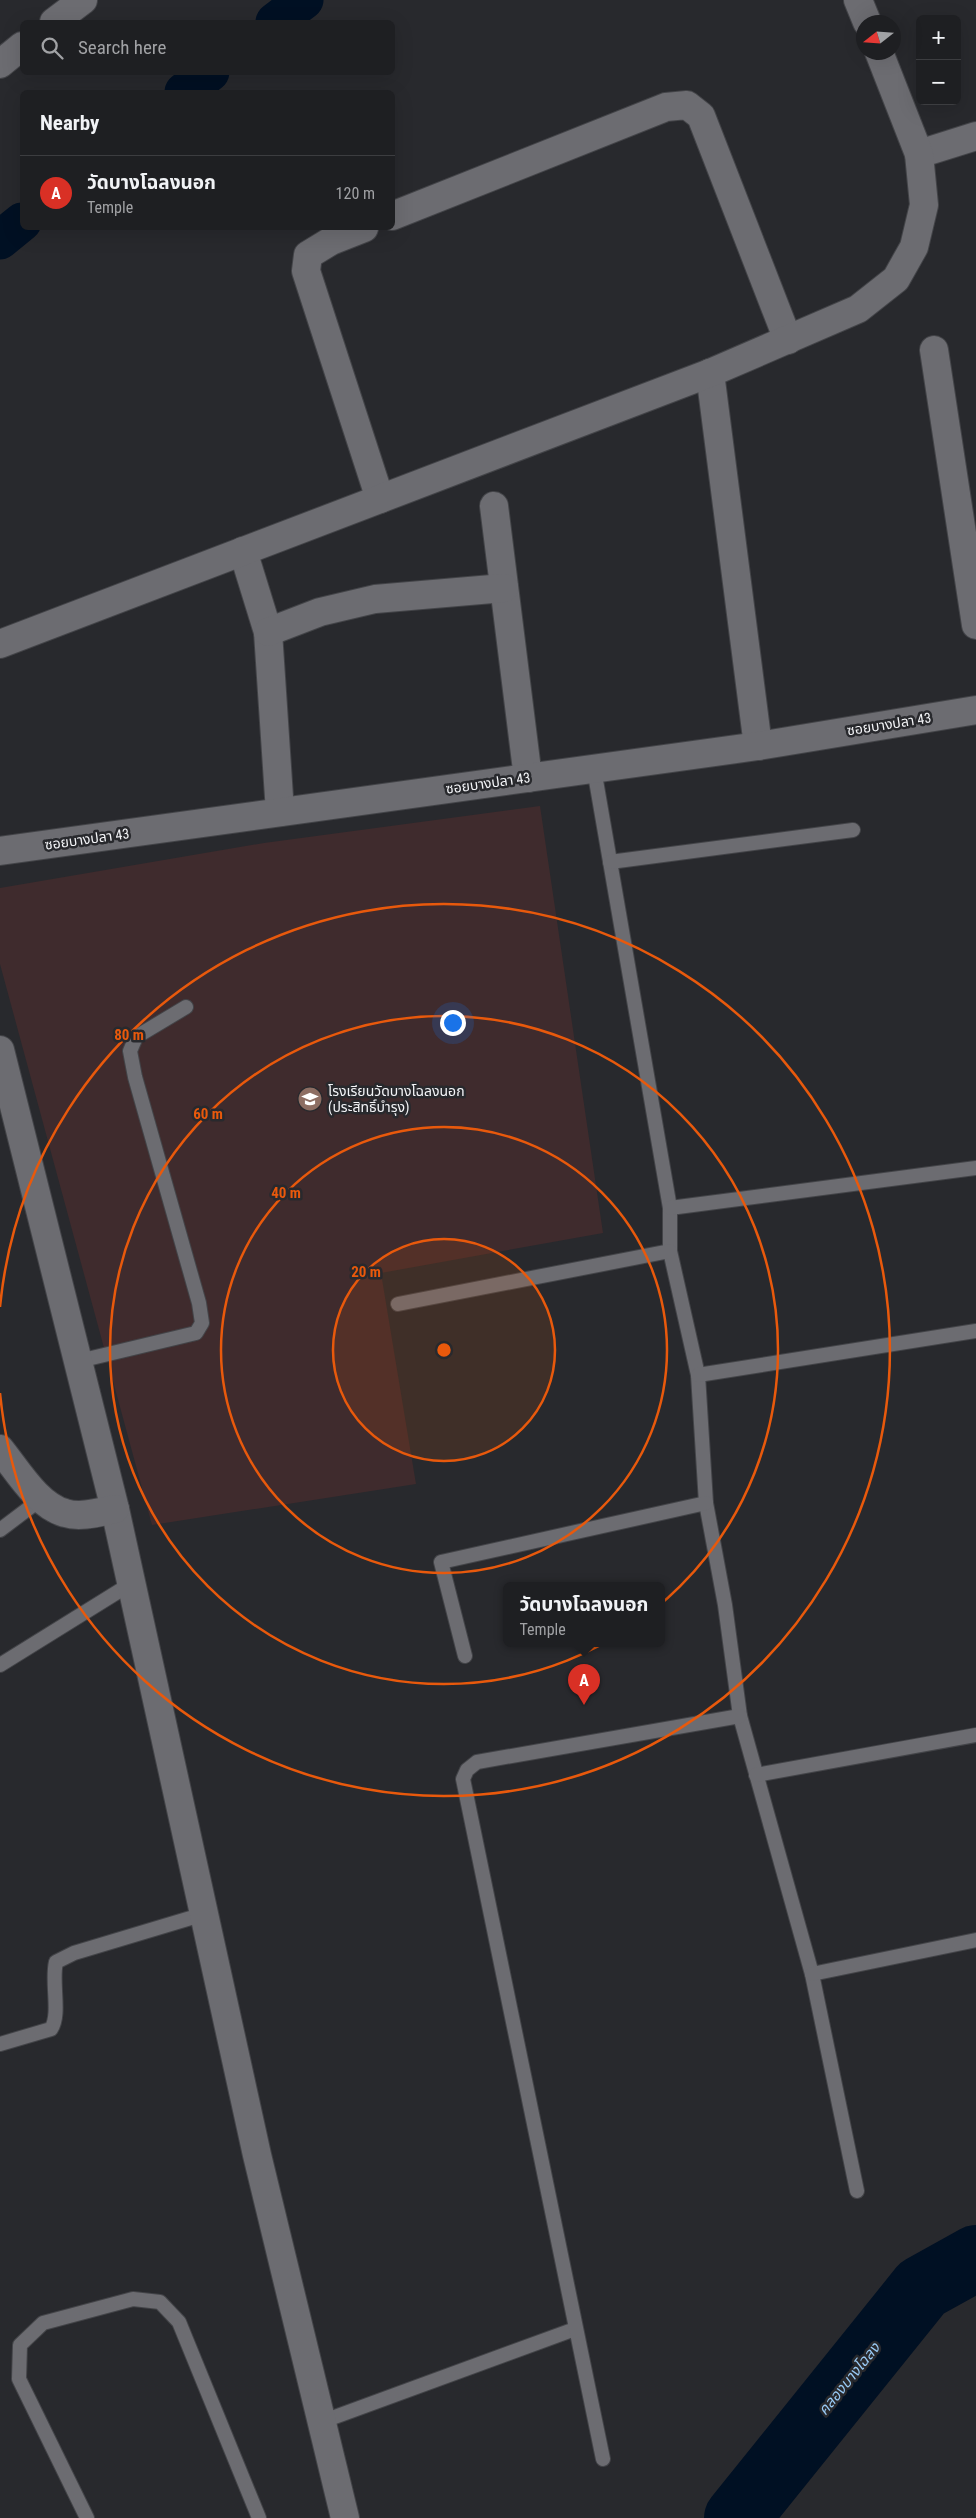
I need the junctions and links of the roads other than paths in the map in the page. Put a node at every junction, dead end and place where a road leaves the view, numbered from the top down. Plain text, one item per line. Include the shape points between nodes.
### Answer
1 (83, 0) edge
2 (858, 0) edge
3 (864, 15) edge
4 (57, 20) edge
5 (20, 48) edge
6 (882, 60) edge
7 (0, 64) edge
8 (976, 136) edge
9 (919, 154) junction
10 (395, 215) edge
11 (359, 230) edge
12 (788, 340) junction
13 (934, 350) dead end
14 (710, 373) junction
15 (380, 499) junction
16 (494, 506) dead end
17 (243, 551) junction
18 (504, 588) junction
19 (976, 625) edge
20 (268, 632) junction
21 (0, 644) edge
22 (976, 710) edge
23 (758, 746) junction
24 (594, 769) junction
25 (528, 778) junction
26 (280, 812) junction
27 (853, 830) dead end
28 (0, 851) edge
29 (610, 862) junction
30 (186, 1007) dead end
31 (0, 1050) edge
32 (976, 1168) edge
33 (670, 1208) junction
34 (670, 1252) junction
35 (398, 1304) dead end
36 (976, 1331) edge
37 (80, 1361) junction
38 (698, 1375) junction
39 (0, 1449) edge
40 (41, 1499) junction
41 (706, 1503) junction
42 (115, 1509) junction
43 (0, 1530) edge
44 (132, 1582) junction
45 (465, 1656) dead end
46 (0, 1665) edge
47 (740, 1716) junction
48 (976, 1735) edge
49 (756, 1775) junction
50 (204, 1914) junction
51 (976, 1940) edge
52 (812, 1974) junction
53 (0, 2044) edge
54 (856, 2191) dead end
55 (575, 2329) junction
56 (321, 2422) junction
57 (603, 2459) dead end
58 (88, 2518) edge
59 (259, 2518) edge
60 (345, 2518) edge

1 - 4 street
2 - 3 street
5 - 7 street
6 - 9 street
8 - 9 street
9 - 12 street via 924,205 914,248 896,279 858,309
10 - 12 street via 666,107 687,105 701,116
11 - 15 street via 308,255 306,271
12 - 14 street
13 - 19 street
14 - 15 street
14 - 23 street
15 - 17 street
16 - 18 street
17 - 20 street
17 - 21 street
18 - 20 street via 375,599 320,612
18 - 25 street
20 - 26 street
22 - 23 street, ซอยบางปลา 43
23 - 24 street, ซอยบางปลา 43
24 - 25 street, ซอยบางปลา 43
24 - 29 lane
25 - 26 street, ซอยบางปลา 43
26 - 28 street, ซอยบางปลา 43
27 - 29 lane
29 - 33 lane
30 - 37 lane via 136,1037 130,1051 200,1303 202,1323 196,1332
31 - 37 street
32 - 33 lane
33 - 34 lane
34 - 35 lane
34 - 38 lane
36 - 38 lane
37 - 42 street
38 - 41 lane
39 - 40 street
40 - 42 street via 65,1513 89,1514
40 - 43 lane
41 - 45 lane via 441,1562
41 - 47 lane via 725,1605
42 - 44 street
44 - 46 lane
44 - 50 street
47 - 49 lane
47 - 55 lane via 477,1762 467,1770 463,1779
48 - 49 lane
49 - 52 lane
50 - 53 lane via 74,1953 56,1962 52,1975 56,2021 51,2029
50 - 56 street
51 - 52 lane
52 - 54 lane
55 - 56 lane
55 - 57 lane
56 - 60 street
58 - 59 lane via 19,2380 20,2345 43,2323 133,2299 160,2302 179,2322

